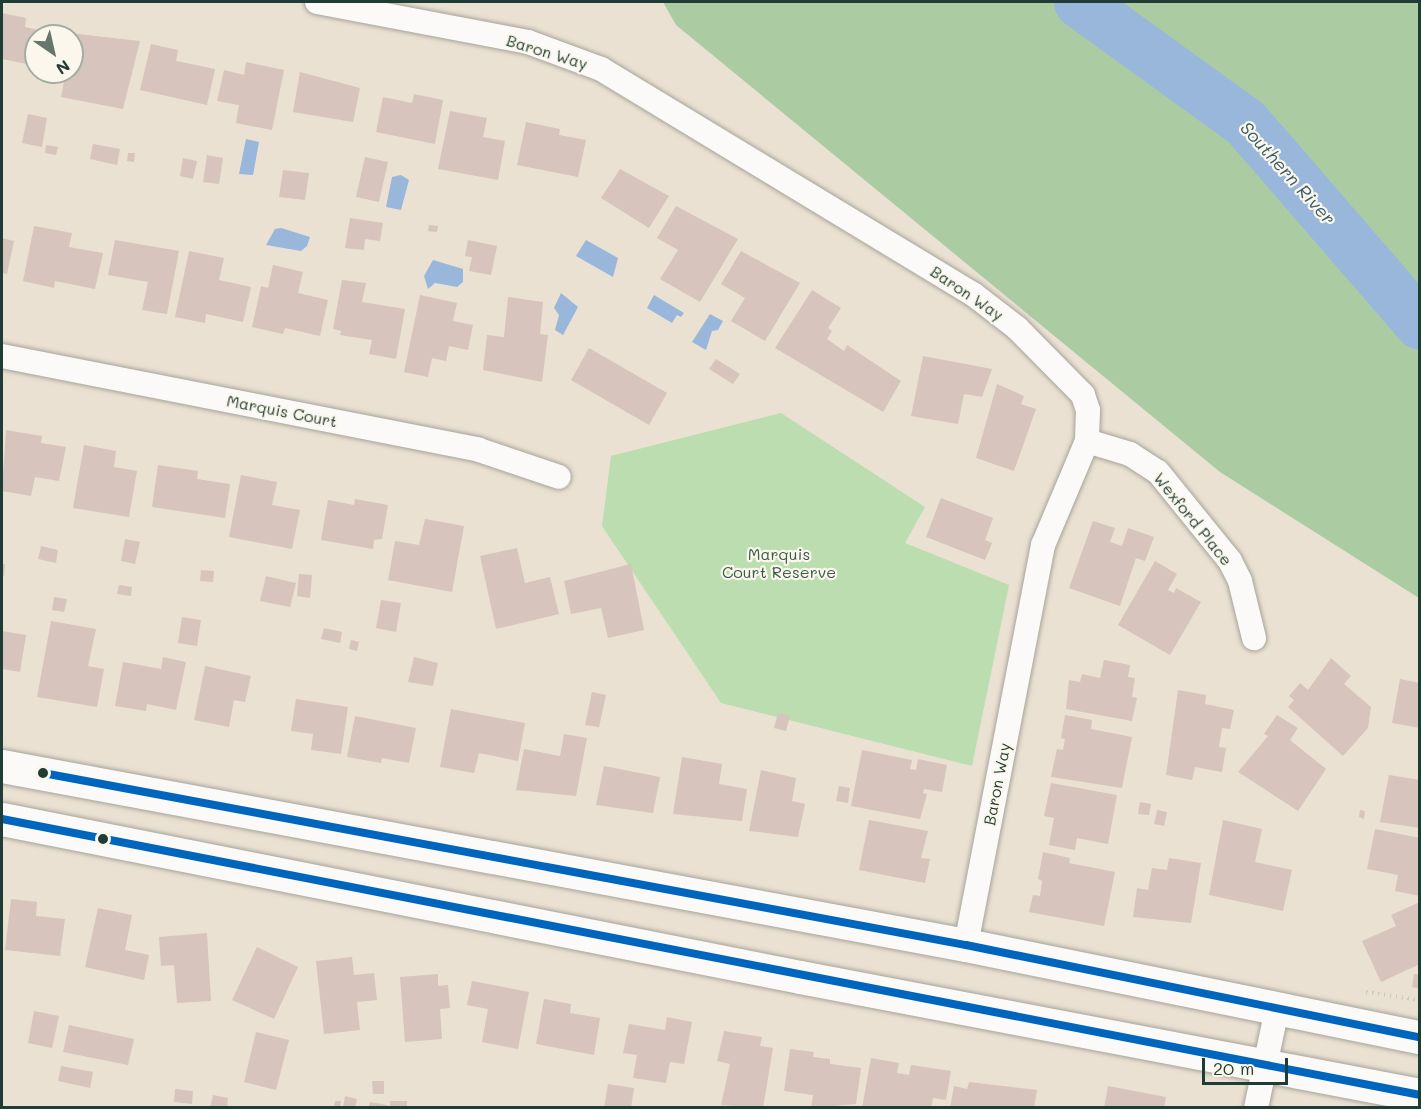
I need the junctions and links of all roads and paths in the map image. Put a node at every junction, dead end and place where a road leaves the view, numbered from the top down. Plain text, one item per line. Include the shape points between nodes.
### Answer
1 (317, 2) edge
2 (2, 356) edge
3 (1087, 441) junction
4 (559, 477) dead end
5 (1254, 638) dead end
6 (2, 766) edge
7 (2, 819) edge
8 (966, 945) junction
9 (1277, 1009) junction
10 (1419, 1037) edge
11 (1264, 1064) junction
12 (1419, 1095) edge
13 (1256, 1107) edge

1 - 3 street, Baron Way via 528,42 601,69 973,294 1017,328 1083,395 1088,410
2 - 4 street, Marquis Court via 479,450
3 - 5 street, Wexford Place via 1130,454 1158,472 1230,561 1240,581
3 - 8 street, Baron Way via 1043,545
6 - 8 main road
7 - 11 main road via 800,977
8 - 9 main road
9 - 10 main road
9 - 11 street
11 - 12 main road
11 - 13 street

